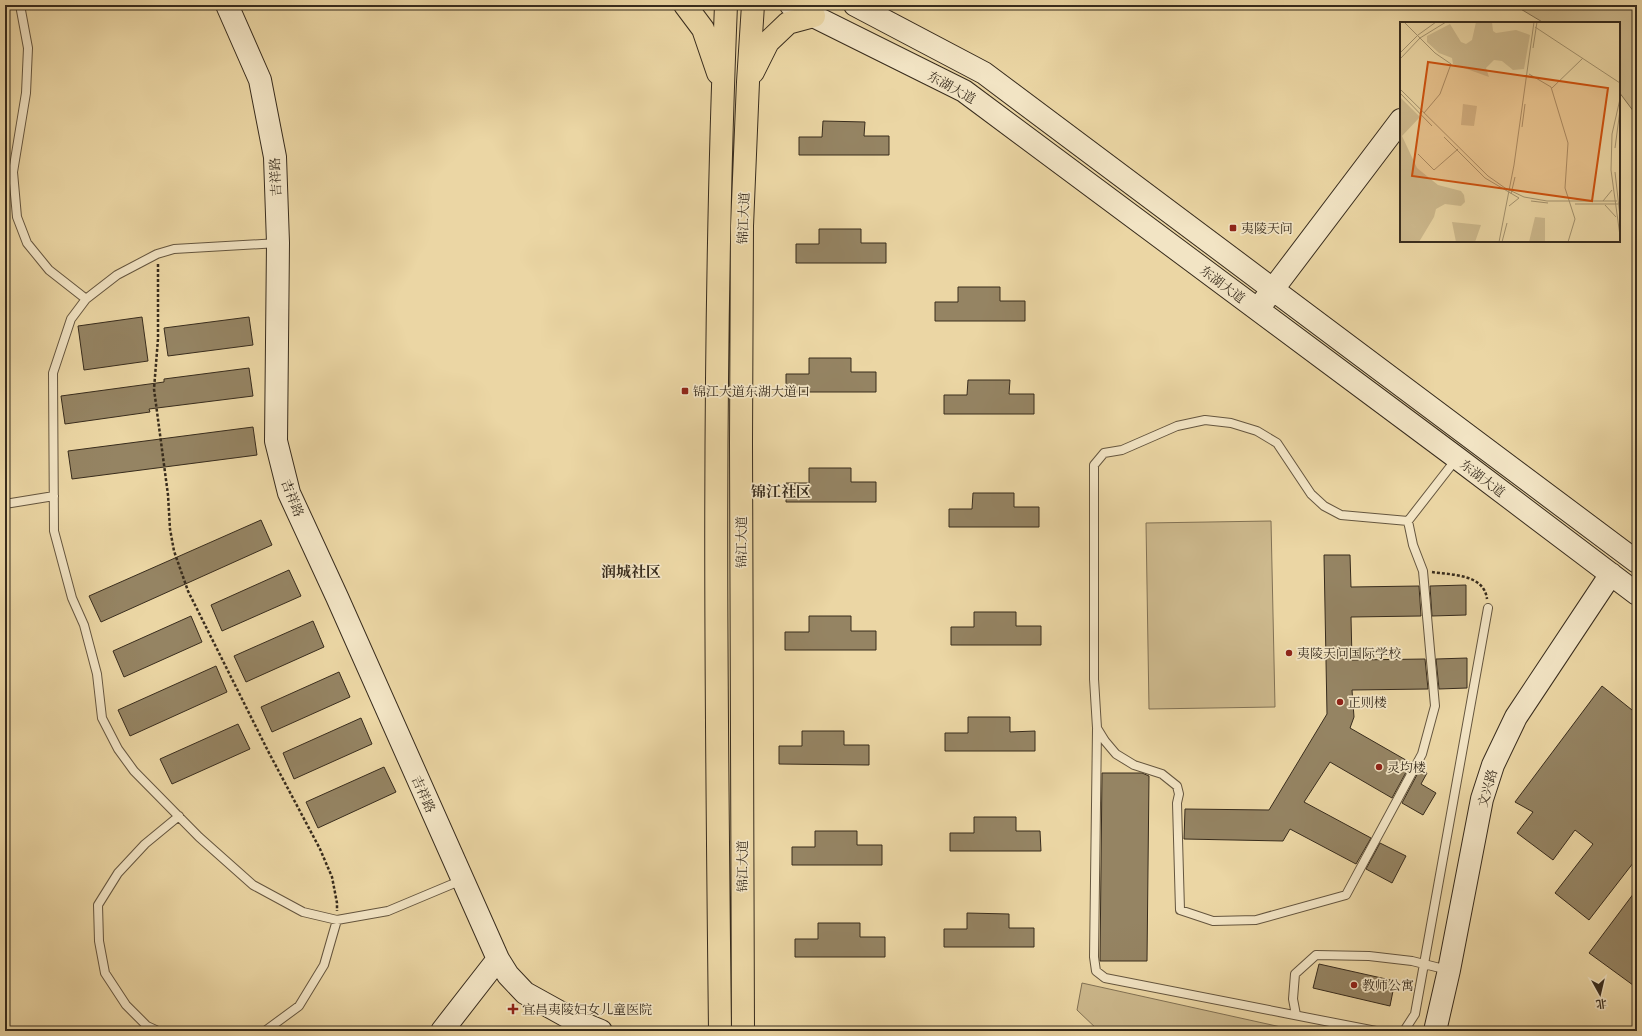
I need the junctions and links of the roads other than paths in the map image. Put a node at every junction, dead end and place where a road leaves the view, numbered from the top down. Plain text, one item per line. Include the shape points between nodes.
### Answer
1 (20, 5) edge
2 (227, 5) edge
3 (685, 5) edge
4 (726, 5) edge
5 (753, 5) edge
6 (791, 5) edge
7 (856, 5) edge
8 (814, 16) junction
9 (748, 82) junction
10 (723, 86) junction
11 (1400, 121) edge
12 (278, 243) junction
13 (1273, 289) junction
14 (86, 299) junction
15 (1257, 310) junction
16 (1457, 458) junction
17 (54, 496) junction
18 (5, 504) edge
19 (1408, 521) junction
20 (1637, 562) edge
21 (1610, 574) junction
22 (1637, 594) edge
23 (1488, 608) road end
24 (1097, 728) junction
25 (179, 816) junction
26 (462, 880) junction
27 (336, 920) junction
28 (498, 959) junction
29 (1424, 964) junction
30 (1449, 970) junction
31 (1296, 1015) junction
32 (146, 1028) edge
33 (158, 1031) edge
34 (265, 1031) edge
35 (442, 1031) edge
36 (601, 1031) edge
37 (720, 1031) edge
38 (743, 1031) edge
39 (1376, 1031) edge
40 (1402, 1031) edge
41 (1435, 1031) edge

1 - 14 lane via 28,48 26,93 13,172 17,217 27,243 49,270
2 - 12 main road, 吉祥路 via 260,80 275,157
3 - 10 main road via 703,29
4 - 10 main road, 锦江大道
5 - 9 main road, 锦江大道
6 - 8 main road, 东湖大道
7 - 13 main road, 东湖大道 via 984,73
8 - 9 main road via 788,23 768,42
8 - 15 main road, 东湖大道 via 964,91
9 - 38 main road, 锦江大道 via 742,226
10 - 37 main road, 锦江大道 via 718,232 716,663
11 - 13 main road
12 - 14 lane via 174,250 157,254 117,275
12 - 26 main road, 吉祥路 via 276,441 289,493
13 - 15 main road
13 - 20 main road, 东湖大道
14 - 17 lane via 71,319 54,373
15 - 16 main road, 东湖大道
16 - 19 lane
16 - 21 main road, 东湖大道
17 - 18 lane
17 - 25 lane via 54,531 72,598 84,625 97,674 102,718 118,749 134,771
19 - 24 lane via 1341,515 1324,506 1311,494 1277,443 1257,430 1231,423 1205,420 1177,426 1122,450 1104,453 1094,465 1094,679
19 - 24 lane via 1413,545 1423,571 1435,706 1422,754 1346,895 1256,920 1213,921 1180,910 1177,786 1162,774 1134,765 1116,754 1104,741
21 - 22 main road, 东湖大道
21 - 30 main road, 文兴路 via 1516,717 1493,764 1482,799
23 - 29 lane
24 - 31 lane via 1094,957 1096,971 1105,978
25 - 27 lane via 253,885 303,912
25 - 32 lane via 145,844 118,873 98,905 99,941 105,973 126,1005
26 - 27 lane via 388,911
26 - 28 main road, 吉祥路
27 - 34 lane via 324,965 298,1006
28 - 35 main road
28 - 36 main road, 吉祥路 via 508,975 525,993 572,1019
29 - 30 lane
29 - 31 lane via 1369,956 1316,955 1295,974 1293,999
29 - 40 lane via 1415,1014
30 - 41 main road, 文兴路
31 - 39 lane
32 - 33 lane

